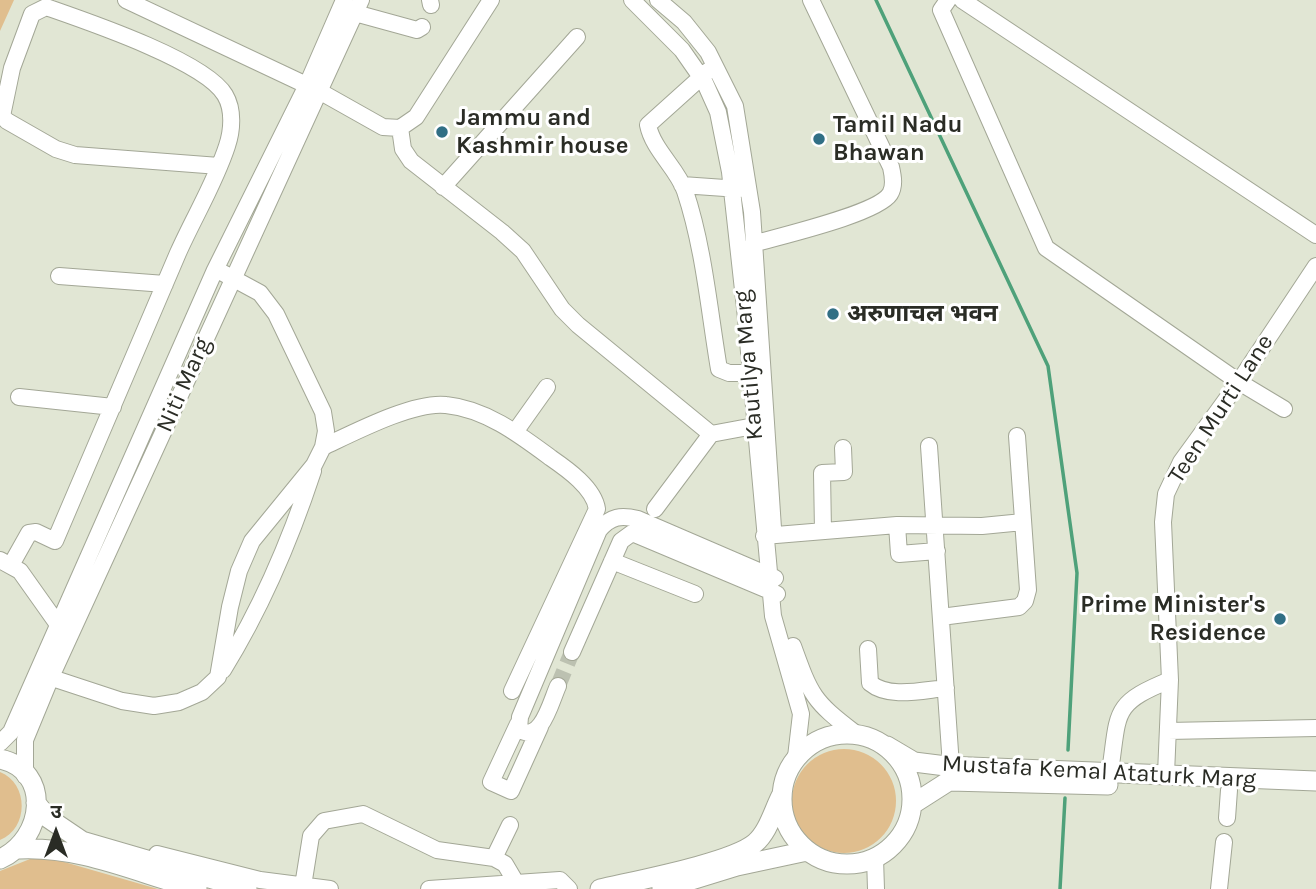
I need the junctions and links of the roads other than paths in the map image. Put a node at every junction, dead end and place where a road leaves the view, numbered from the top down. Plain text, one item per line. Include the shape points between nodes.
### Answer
1 (126, 0) edge
2 (344, 0) edge
3 (491, 0) edge
4 (632, 0) edge
5 (658, 0) edge
6 (811, 0) edge
7 (948, 0) edge
8 (962, 0) edge
9 (358, 6) edge
10 (422, 27) dead end
11 (577, 37) dead end
12 (714, 64) junction
13 (702, 79) junction
14 (313, 88) junction
15 (1, 116) edge
16 (400, 128) junction
17 (219, 166) junction
18 (682, 185) junction
19 (443, 187) junction
20 (749, 188) junction
21 (732, 190) junction
22 (1316, 235) edge
23 (753, 244) junction
24 (1316, 266) edge
25 (215, 270) junction
26 (59, 276) dead end
27 (232, 278) junction
28 (165, 284) junction
29 (755, 373) junction
30 (1239, 382) junction
31 (547, 387) dead end
32 (19, 397) dead end
33 (113, 407) junction
34 (1284, 409) dead end
35 (754, 426) junction
36 (515, 432) junction
37 (710, 434) junction
38 (1017, 436) dead end
39 (323, 446) junction
40 (929, 446) dead end
41 (844, 448) dead end
42 (314, 465) junction
43 (655, 509) dead end
44 (1023, 522) junction
45 (935, 524) junction
46 (897, 525) junction
47 (823, 531) junction
48 (768, 535) junction
49 (937, 551) junction
50 (612, 561) junction
51 (6, 562) edge
52 (774, 585) junction
53 (695, 594) dead end
54 (941, 617) junction
55 (59, 626) junction
56 (868, 649) dead end
57 (572, 652) tunnel mouth
58 (44, 675) junction
59 (218, 677) junction
60 (1170, 680) junction
61 (558, 686) tunnel mouth
62 (946, 688) junction
63 (512, 691) dead end
64 (518, 723) junction
65 (540, 727) junction
66 (1316, 728) edge
67 (1168, 731) junction
68 (855, 733) junction
69 (0, 743) edge
70 (887, 746) junction
71 (796, 757) junction
72 (0, 759) edge
73 (951, 766) junction
74 (1110, 772) junction
75 (1166, 774) junction
76 (25, 776) junction
77 (1316, 781) edge
78 (1229, 790) junction
79 (781, 795) junction
80 (1316, 795) edge
81 (36, 803) junction
82 (913, 804) junction
83 (1227, 818) dead end
84 (510, 825) dead end
85 (1224, 842) dead end
86 (19, 849) junction
87 (807, 851) junction
88 (119, 852) junction
89 (494, 858) junction
90 (875, 858) junction
91 (0, 859) edge
92 (515, 881) junction
93 (303, 887) junction
94 (197, 889) edge
95 (247, 889) edge
96 (330, 889) edge
97 (429, 889) edge
98 (569, 889) edge
99 (600, 889) edge
100 (662, 889) edge
101 (876, 889) edge
102 (1219, 889) edge

1 - 14 street
2 - 14 street, Niti Marg
3 - 16 street via 416,117
4 - 13 street, Kautilya Marg via 682,50
5 - 12 street, Kautilya Marg via 684,22
6 - 23 street via 894,181 881,202 863,211
7 - 30 street via 941,10 1046,248
8 - 22 street
9 - 10 street via 417,30
9 - 14 street, Niti Marg
11 - 19 street
12 - 13 street
12 - 20 street, Kautilya Marg via 735,106
13 - 18 street via 648,125 650,137
13 - 21 street, Kautilya Marg via 718,112
14 - 16 street via 383,127
14 - 25 street, Niti Marg
14 - 27 street, Niti Marg
15 - 17 street via 75,156
15 - 17 street via 12,68 32,15 46,6 160,51 215,82 225,93 232,114
16 - 19 street via 403,149 411,161
17 - 28 street
18 - 21 street
18 - 29 street via 695,230 719,369
19 - 37 street via 523,251 562,309 578,324
20 - 21 street
20 - 23 street, Kautilya Marg
21 - 29 street, Kautilya Marg
23 - 29 street, Kautilya Marg
24 - 30 street, Teen Murti Lane
25 - 27 street
25 - 55 street, Niti Marg
26 - 28 street
27 - 39 street via 260,293 276,314 323,412
27 - 58 street, Niti Marg
28 - 33 street
29 - 35 street, Kautilya Marg
29 - 48 street, Kautilya Marg via 772,487
30 - 34 street
30 - 60 street, Teen Murti Lane via 1181,462 1167,494 1163,522
31 - 36 street
32 - 33 street
33 - 51 street via 55,541 29,533
35 - 37 street
35 - 48 street, Kautilya Marg
36 - 39 street via 494,419 444,405 400,414
36 - 63 street via 565,468 591,494 597,509
37 - 43 street
38 - 44 street
39 - 42 street
40 - 45 street
41 - 47 street via 844,472 822,473
42 - 59 street via 294,530 269,587
42 - 59 street via 252,541 239,571
44 - 45 street
44 - 54 street via 1026,601 1019,607
45 - 46 street
45 - 49 street
46 - 47 street
46 - 49 street via 899,554
47 - 48 street
48 - 52 street, Kautilya Marg
49 - 54 street
50 - 52 street via 621,541 632,533
50 - 53 street
50 - 57 street
51 - 55 street via 20,571
52 - 64 street via 638,519 622,515 608,520 599,530
52 - 68 street, Kautilya Marg via 810,691 823,709
52 - 71 street, Kautilya Marg via 773,616 801,714
54 - 62 street
55 - 58 street, Niti Marg
56 - 62 street via 870,683 878,689
58 - 59 street via 122,701 154,706 190,697
58 - 69 street, Niti Marg
58 - 76 street, Niti Marg via 25,740
60 - 67 street, Teen Murti Lane
60 - 74 street via 1137,694 1121,708
61 - 65 street
62 - 73 street
64 - 65 street via 525,733
64 - 65 street via 491,782 511,791
66 - 67 street
67 - 75 street, Teen Murti Lane
68 - 70 main road
68 - 71 main road via 822,738
70 - 73 main road, Mustafa Kemal Ataturk Marg via 914,762
70 - 82 main road via 902,762 911,782
71 - 79 main road via 785,775
72 - 76 main road
73 - 74 main road, Mustafa Kemal Ataturk Marg
74 - 75 main road, Mustafa Kemal Ataturk Marg
75 - 77 main road, Mustafa Kemal Ataturk Marg
76 - 81 main road via 35,791
78 - 80 main road, Mustafa Kemal Ataturk Marg
78 - 82 main road, Mustafa Kemal Ataturk Marg via 950,781
78 - 83 street
79 - 87 main road via 787,826
79 - 99 main road via 765,832 753,844 721,858
81 - 86 main road via 32,833
81 - 88 main road via 63,831
82 - 90 main road via 907,826 894,845
84 - 89 street
85 - 102 street
86 - 91 main road
86 - 94 main road via 42,848 104,859
87 - 90 main road via 840,864
87 - 100 main road
88 - 93 street via 130,846
88 - 95 main road
89 - 92 street via 505,863
89 - 93 street via 437,850 363,814 324,821 311,836
90 - 101 street
92 - 97 street
92 - 98 street via 560,880
93 - 96 street

